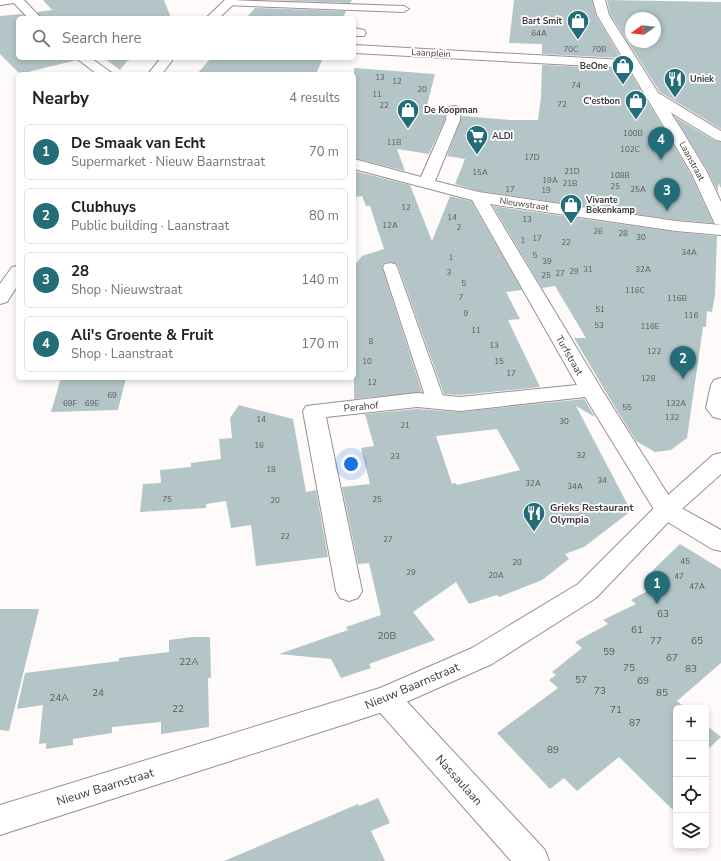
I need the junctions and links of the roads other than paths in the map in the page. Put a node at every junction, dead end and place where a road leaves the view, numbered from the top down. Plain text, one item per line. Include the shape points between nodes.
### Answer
1 (12, 0) edge
2 (18, 0) edge
3 (599, 0) edge
4 (0, 2) edge
5 (230, 2) edge
6 (404, 10) dead end
7 (34, 16) edge
8 (214, 16) edge
9 (356, 49) edge
10 (85, 60) edge
11 (166, 60) edge
12 (633, 64) junction
13 (103, 72) edge
14 (157, 72) edge
15 (655, 97) junction
16 (454, 110) dead end
17 (721, 137) edge
18 (356, 165) edge
19 (426, 184) junction
20 (478, 197) junction
21 (721, 220) edge
22 (721, 230) edge
23 (390, 267) dead end
24 (16, 274) edge
25 (0, 298) edge
26 (721, 385) edge
27 (591, 390) junction
28 (436, 402) junction
29 (721, 412) edge
30 (721, 461) edge
31 (666, 510) junction
32 (721, 542) edge
33 (349, 591) dead end
34 (386, 699) junction
35 (0, 820) edge
36 (533, 861) edge

1 - 4 street
2 - 7 street
3 - 12 street, Laanstraat via 603,15
5 - 6 lane
5 - 8 street
9 - 12 street, Laanplein
10 - 13 street
11 - 14 street
12 - 15 street, Laanstraat
15 - 17 street
15 - 21 street, Laanstraat via 699,172
16 - 19 street via 453,120
18 - 19 street, Nieuwstraat
19 - 20 street, Nieuwstraat
20 - 22 street, Nieuwstraat via 676,226
20 - 27 street, Turfstraat
23 - 28 lane
24 - 25 street
26 - 29 street via 717,408
27 - 28 street, Perahof via 460,404
27 - 31 street, Turfstraat
28 - 33 street, Perahof via 417,400 314,411
30 - 31 street, Nieuw Baarnstraat
31 - 32 street
31 - 34 street, Nieuw Baarnstraat via 587,591 482,656
34 - 35 street, Nieuw Baarnstraat
34 - 36 street, Nassaulaan

